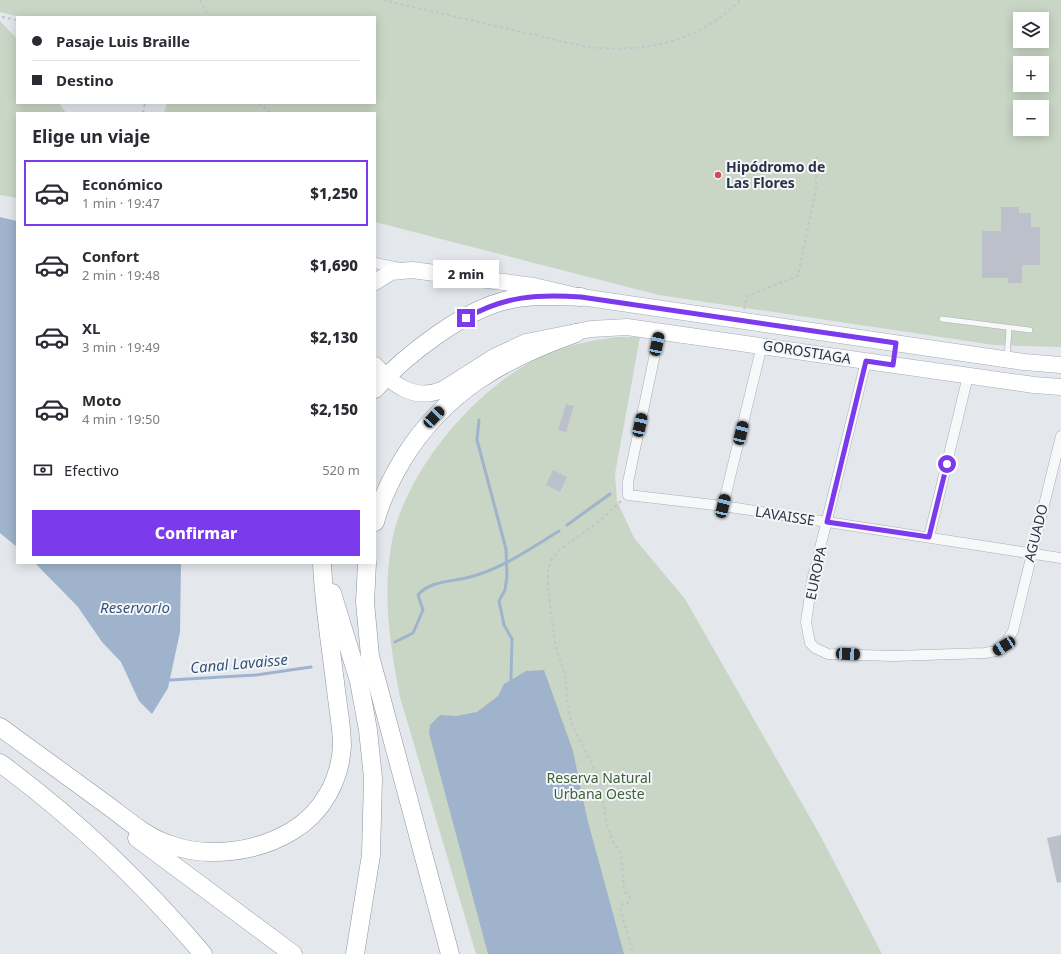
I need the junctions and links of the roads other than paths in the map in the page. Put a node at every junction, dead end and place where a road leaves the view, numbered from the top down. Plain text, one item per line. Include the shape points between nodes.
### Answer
1 (376, 264) edge
2 (412, 270) junction
3 (376, 281) edge
4 (581, 297) junction
5 (942, 319) dead end
6 (1009, 329) junction
7 (660, 330) junction
8 (1030, 330) dead end
9 (576, 333) junction
10 (896, 343) junction
11 (762, 345) junction
12 (1007, 360) junction
13 (866, 361) junction
14 (893, 365) junction
15 (1061, 366) edge
16 (968, 376) junction
17 (379, 377) edge
18 (1061, 387) edge
19 (1061, 436) edge
20 (723, 506) junction
21 (376, 518) edge
22 (827, 522) junction
23 (929, 537) junction
24 (1031, 554) junction
25 (1061, 558) edge
26 (323, 564) edge
27 (323, 564) edge
28 (367, 564) edge
29 (1013, 631) joint
30 (0, 727) edge
31 (0, 737) edge
32 (0, 763) edge
33 (203, 954) edge
34 (293, 954) edge
35 (354, 954) edge
36 (450, 954) edge

1 - 2 street
2 - 3 main road, GOROSTIAGA via 391,272
2 - 4 main road, GOROSTIAGA via 534,286
4 - 10 main road, GOROSTIAGA
4 - 17 highway via 536,296 507,300 493,305 442,332
5 - 6 lane
6 - 8 lane
6 - 12 lane
7 - 9 main road, GOROSTIAGA via 612,327
7 - 11 main road, GOROSTIAGA
7 - 20 street, LAVAISSE via 628,482 628,495
9 - 17 main road, GOROSTIAGA via 535,340 510,349 434,394 412,393
9 - 21 highway via 509,360 443,407 392,477
10 - 12 main road, GOROSTIAGA
10 - 14 main road
11 - 13 main road, GOROSTIAGA
11 - 20 street
12 - 15 main road, GOROSTIAGA
13 - 14 main road, GOROSTIAGA
13 - 22 street, EUROPA
14 - 16 main road, GOROSTIAGA
16 - 18 main road, GOROSTIAGA
16 - 23 street
19 - 24 street, AGUADO
20 - 22 street, LAVAISSE
22 - 23 street, LAVAISSE
22 - 29 street, EUROPA via 812,581 806,622 810,643 815,648 828,654 902,656 985,653 1004,646
23 - 24 street, LAVAISSE
24 - 25 street, LAVAISSE
24 - 29 street, AGUADO
26 - 30 highway via 326,620 342,746 339,765 323,804 314,815 280,838 255,847 226,851 199,851 169,845 142,831
27 - 35 highway via 359,681 373,778 371,855
28 - 36 highway via 365,602 370,656
31 - 34 highway
32 - 33 highway via 110,852 176,921

